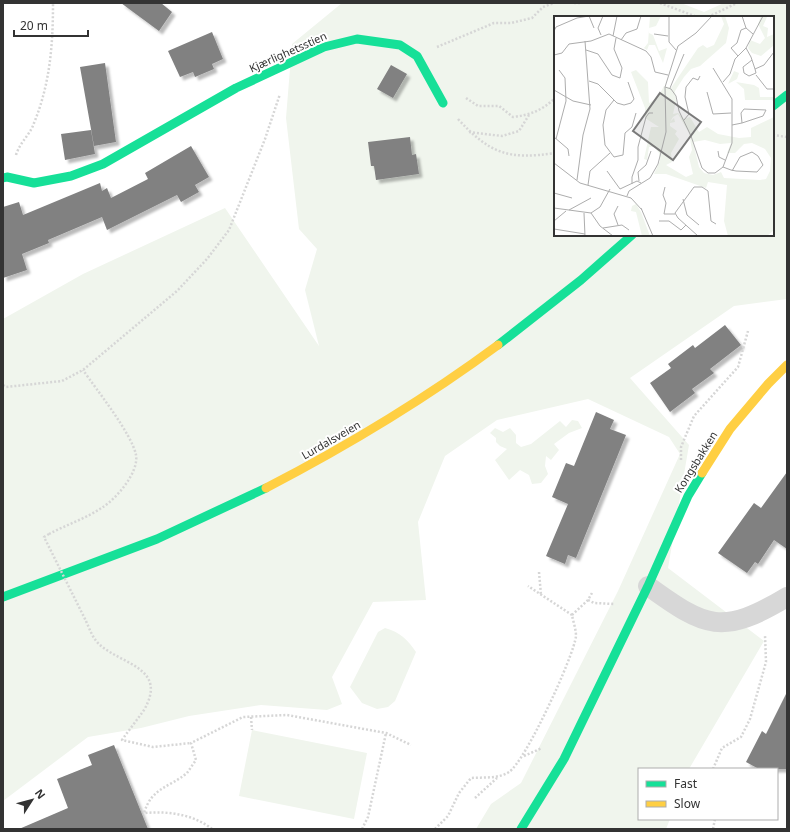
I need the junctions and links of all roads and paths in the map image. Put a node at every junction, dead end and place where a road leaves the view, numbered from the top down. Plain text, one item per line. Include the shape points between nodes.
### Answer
1 (53, 3) edge
2 (554, 3) edge
3 (574, 3) edge
4 (580, 3) edge
5 (660, 3) edge
6 (737, 3) edge
7 (694, 16) edge
8 (710, 16) edge
9 (417, 56) junction
10 (282, 68) junction
11 (787, 95) edge
12 (554, 99) edge
13 (440, 100) junction
14 (774, 105) edge
15 (529, 115) junction
16 (469, 132) junction
17 (774, 135) edge
18 (787, 137) edge
19 (554, 153) edge
20 (5, 177) edge
21 (631, 236) edge
22 (748, 331) dead end
23 (787, 365) edge
24 (83, 370) junction
25 (3, 386) edge
26 (681, 460) dead end
27 (539, 572) dead end
28 (528, 586) dead end
29 (648, 586) junction
30 (592, 593) dead end
31 (541, 595) junction
32 (3, 597) edge
33 (787, 597) edge
34 (588, 600) junction
35 (620, 604) dead end
36 (764, 611) junction
37 (572, 615) junction
38 (251, 717) junction
39 (252, 730) dead end
40 (386, 733) junction
41 (191, 743) junction
42 (411, 745) dead end
43 (547, 746) dead end
44 (523, 756) junction
45 (713, 768) edge
46 (497, 777) junction
47 (475, 798) dead end
48 (212, 829) edge
49 (362, 829) edge
50 (435, 829) edge
51 (521, 829) edge

1 - 20 path via 51,59 44,100
2 - 9 path via 543,7 532,18 510,23 494,23
3 - 4 path
5 - 7 path
6 - 8 path
9 - 10 street, Kjærlighetsstien via 400,45 357,39 324,47
9 - 13 street, Kjærlighetsstien
10 - 20 street, Kjærlighetsstien via 236,88 103,164 71,176 34,182
10 - 24 path via 281,93 229,230 207,259 177,291
11 - 14 street
12 - 15 path
13 - 15 path via 454,91 478,106 499,106 513,117
13 - 16 path
15 - 16 path via 519,131 502,136
16 - 19 path via 494,150 529,157
17 - 18 path
21 - 32 street, Lurdalsveien via 540,314 477,360 389,420 315,464 177,531
22 - 26 path via 738,367 694,416 681,447
23 - 29 street, Kongsbakken via 730,429 688,496
24 - 25 path via 62,381
24 - 41 path, bridge via 127,434 136,455 130,479 104,507 44,537 93,636 99,644 144,672 149,679 150,691 144,709 122,740 153,747
27 - 31 path
28 - 31 path
29 - 36 street via 679,608 696,617 717,623 742,619
29 - 51 street, Kongsbakken via 564,759
30 - 34 path
31 - 37 path
33 - 36 street
34 - 35 path via 594,603
34 - 37 path
36 - 45 path via 766,662 750,719 741,737 722,748
37 - 44 path via 576,636 563,674
38 - 39 path
38 - 40 path via 287,715
38 - 41 path via 243,717
40 - 42 path
40 - 49 path via 368,817
41 - 48 path via 196,760 188,772 160,789 148,801 144,813 168,811 191,818
43 - 44 path
44 - 46 path via 510,772
46 - 47 path
46 - 50 path via 471,778 459,793 448,816

